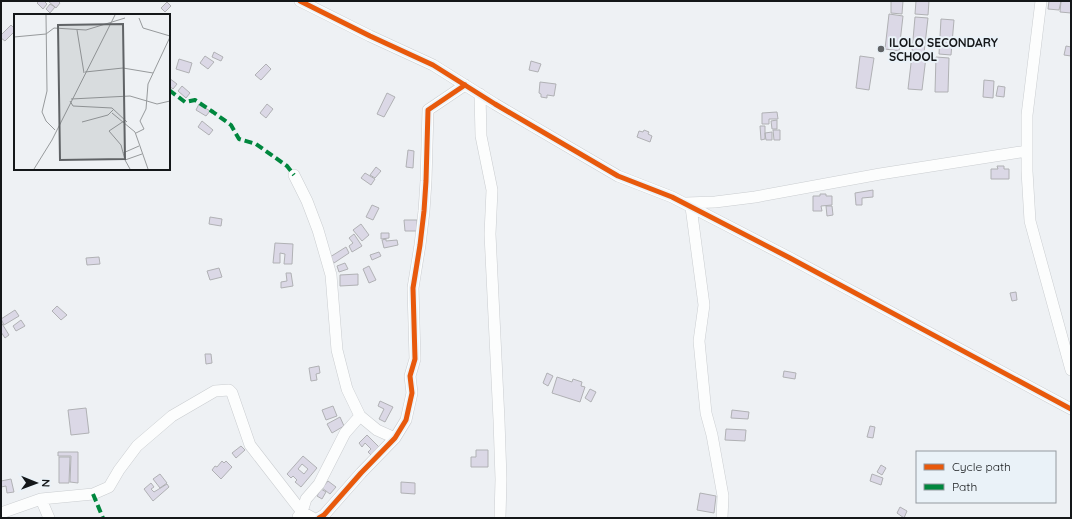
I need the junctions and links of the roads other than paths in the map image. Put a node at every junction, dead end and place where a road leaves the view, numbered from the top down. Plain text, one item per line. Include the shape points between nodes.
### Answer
1 (300, 1) edge
2 (1042, 1) edge
3 (466, 85) junction
4 (480, 94) junction
5 (1027, 151) junction
6 (294, 175) dead end
7 (687, 205) junction
8 (1071, 370) edge
9 (1071, 409) edge
10 (360, 416) junction
11 (395, 438) junction
12 (41, 499) junction
13 (1, 513) edge
14 (300, 515) edge
15 (49, 518) edge
16 (313, 518) edge
17 (319, 518) edge
18 (500, 518) edge
19 (722, 518) edge

1 - 3 street via 433,65
2 - 5 street via 1027,115
3 - 4 street
3 - 11 street via 428,110 424,211 413,288 415,359 410,376 412,392 406,420
4 - 7 street via 618,176
4 - 18 street via 481,136 492,190 490,234 500,420
5 - 7 street via 755,197
5 - 8 street via 1030,221
6 - 10 street via 318,230 331,275 337,350 347,389
7 - 9 street
7 - 19 street via 704,305 700,341 706,413 723,496
10 - 11 street via 377,430
10 - 14 street via 345,433 319,484 306,499
11 - 17 street
12 - 13 street
12 - 14 street via 93,494 109,487 136,446 172,416 215,391 229,390 232,392 250,445
12 - 15 street
14 - 16 street

